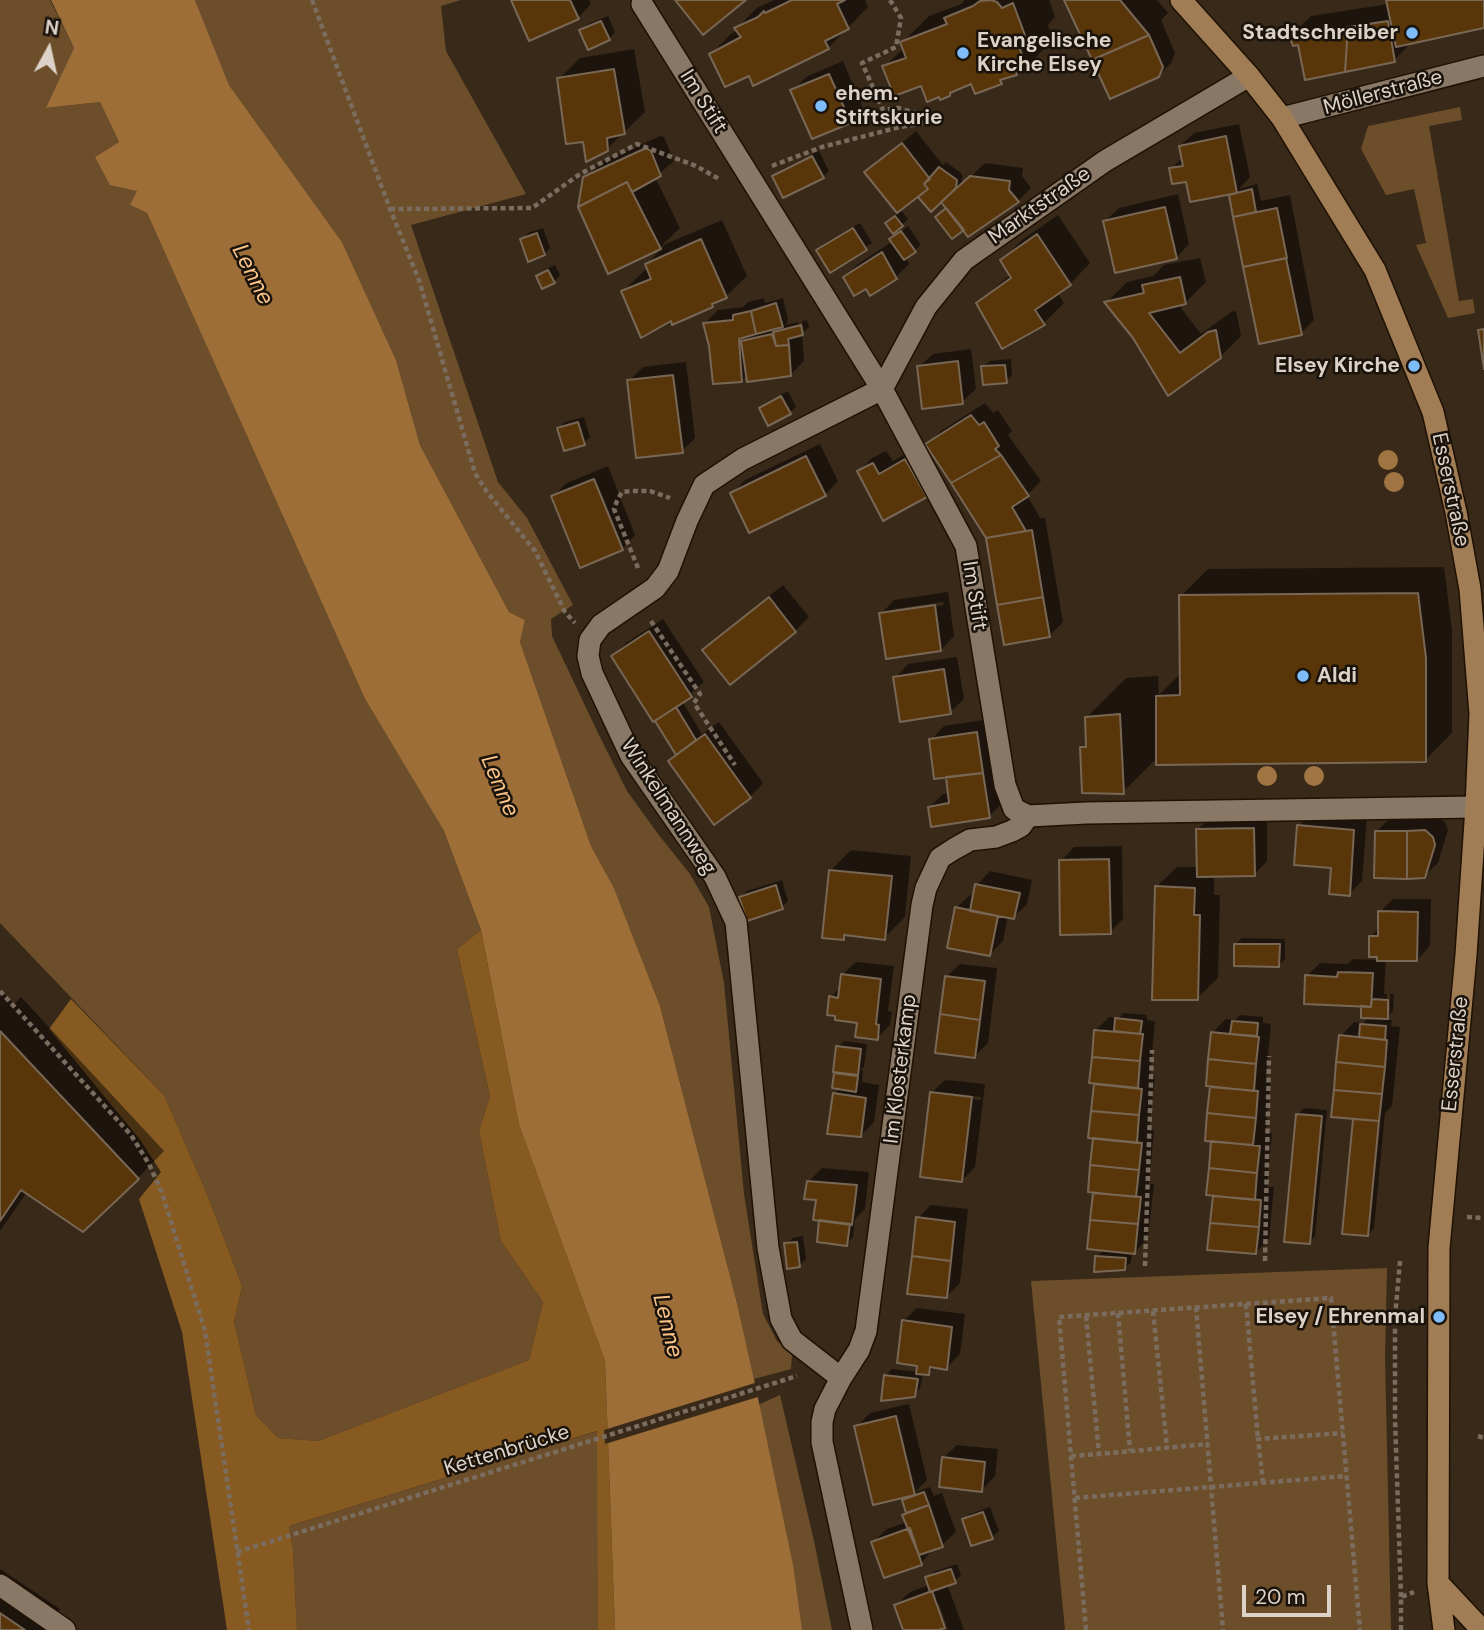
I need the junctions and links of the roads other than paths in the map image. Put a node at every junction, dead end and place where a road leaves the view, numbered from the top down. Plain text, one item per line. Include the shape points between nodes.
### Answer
1 (1181, 0) edge
2 (642, 4) dead end
3 (1484, 66) edge
4 (1250, 76) junction
5 (1282, 118) junction
6 (882, 389) junction
7 (1482, 714) edge
8 (1476, 807) junction
9 (1028, 816) junction
10 (841, 1378) junction
11 (1438, 1583) junction
12 (0, 1585) edge
13 (65, 1630) edge
14 (862, 1630) edge
15 (1444, 1630) edge
16 (1482, 1630) edge

1 - 4 main road, Esserstraße
2 - 6 street, Im Stift
3 - 5 street, Möllerstraße
4 - 5 main road, Esserstraße
4 - 6 street, Marktstraße via 1105,161 964,260 926,307
5 - 7 main road, Esserstraße via 1375,270 1433,412 1470,589
6 - 9 street, Im Stift via 966,546 1005,785 1014,808
6 - 10 street, Winkelmannweg via 743,459 704,485 668,572 655,588 601,625 590,640 588,656 631,756 715,877 736,922 768,1248 781,1319 792,1340
7 - 8 main road, Esserstraße
8 - 9 street
8 - 11 main road, Esserstraße via 1439,1264
9 - 10 street, Im Klosterkamp via 1012,831 970,840 940,858 926,888 866,1331
10 - 14 street, Im Klosterkamp via 825,1409 822,1442
11 - 15 main road
11 - 16 main road
12 - 13 street

